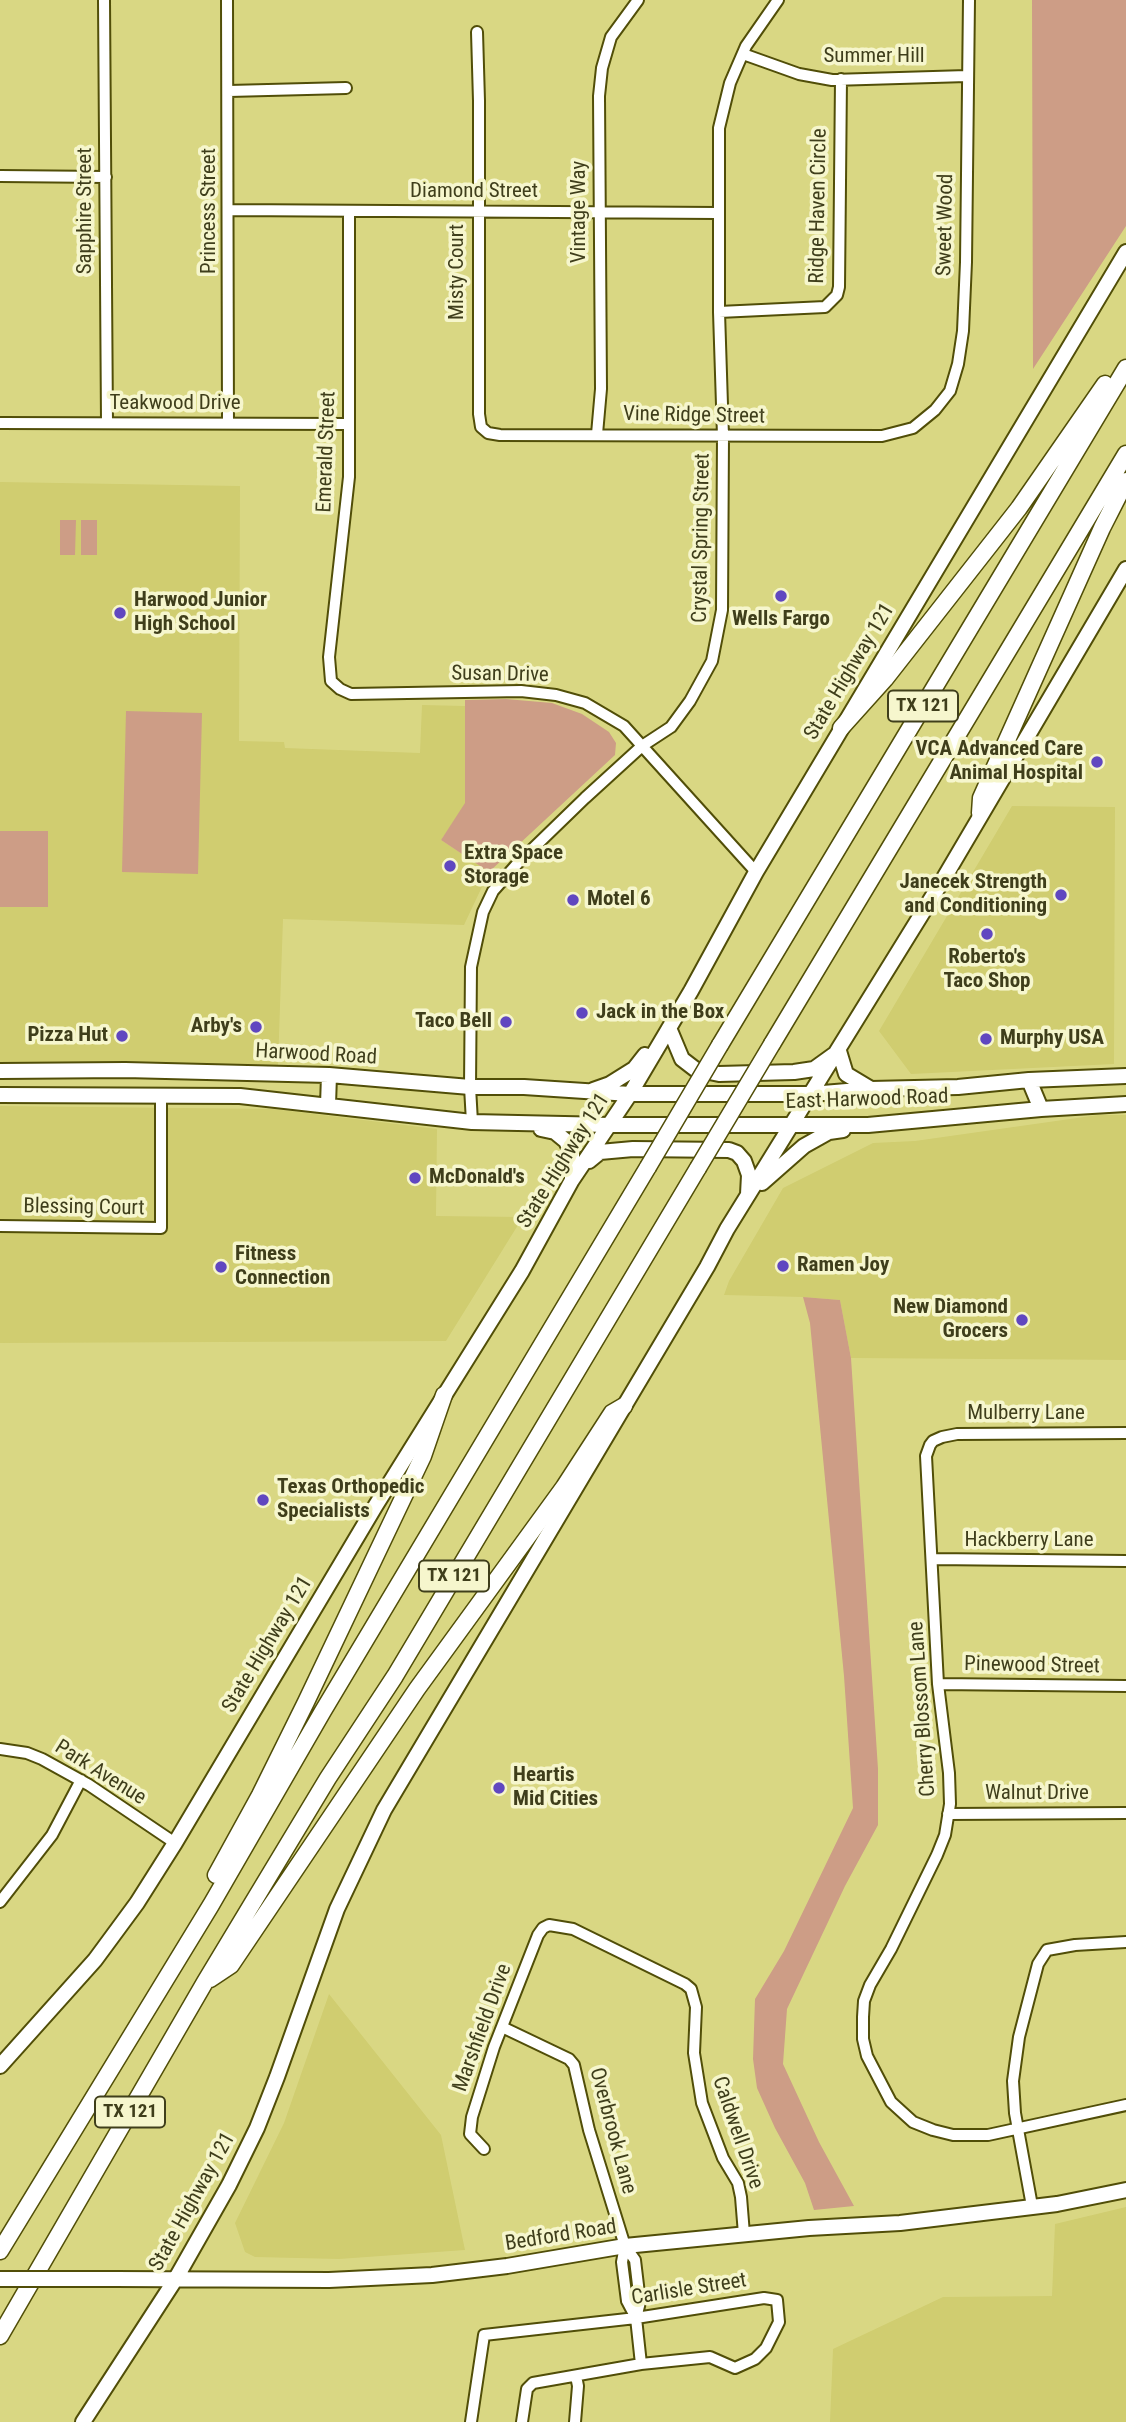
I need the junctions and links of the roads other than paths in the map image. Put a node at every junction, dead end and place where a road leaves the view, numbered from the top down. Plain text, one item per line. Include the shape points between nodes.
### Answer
1 (104, 0) edge
2 (227, 0) edge
3 (638, 0) edge
4 (778, 0) edge
5 (970, 0) edge
6 (477, 32) dead end
7 (743, 54) junction
8 (967, 76) junction
9 (841, 79) junction
10 (346, 88) dead end
11 (229, 90) junction
12 (0, 176) edge
13 (106, 177) junction
14 (229, 210) junction
15 (349, 211) junction
16 (477, 212) junction
17 (600, 212) junction
18 (718, 213) junction
19 (1126, 252) edge
20 (719, 312) junction
21 (1126, 358) edge
22 (1126, 368) edge
23 (107, 422) junction
24 (0, 423) edge
25 (228, 423) junction
26 (349, 424) junction
27 (481, 426) joint
28 (908, 429) joint
29 (597, 434) junction
30 (723, 436) junction
31 (1126, 454) edge
32 (1126, 481) edge
33 (1126, 569) edge
34 (340, 689) joint
35 (841, 728) junction
36 (642, 746) junction
37 (980, 813) junction
38 (756, 872) junction
39 (669, 1028) junction
40 (839, 1051) junction
41 (6, 1071) edge
42 (162, 1071) junction
43 (329, 1075) junction
44 (1126, 1076) edge
45 (1030, 1080) junction
46 (470, 1087) junction
47 (871, 1088) junction
48 (590, 1091) junction
49 (630, 1094) junction
50 (811, 1094) junction
51 (2, 1095) edge
52 (161, 1096) junction
53 (1126, 1104) edge
54 (328, 1105) junction
55 (1041, 1109) junction
56 (472, 1122) junction
57 (522, 1124) junction
58 (792, 1124) junction
59 (610, 1125) junction
60 (868, 1125) junction
61 (572, 1180) junction
62 (748, 1196) junction
63 (0, 1226) edge
64 (443, 1395) junction
65 (624, 1406) junction
66 (1126, 1433) edge
67 (930, 1445) joint
68 (932, 1559) junction
69 (1126, 1560) edge
70 (939, 1684) junction
71 (1126, 1686) edge
72 (0, 1749) edge
73 (81, 1780) junction
74 (1126, 1813) edge
75 (948, 1814) junction
76 (175, 1843) junction
77 (0, 1902) edge
78 (211, 1905) junction
79 (553, 1925) joint
80 (1126, 1942) edge
81 (205, 1982) junction
82 (502, 2027) junction
83 (0, 2066) edge
84 (1126, 2105) edge
85 (1018, 2129) junction
86 (484, 2148) dead end
87 (1126, 2190) edge
88 (1032, 2206) junction
89 (744, 2234) junction
90 (625, 2246) junction
91 (0, 2251) edge
92 (0, 2279) edge
93 (175, 2280) junction
94 (15, 2312) junction
95 (636, 2318) junction
96 (0, 2336) edge
97 (0, 2349) edge
98 (641, 2364) junction
99 (576, 2376) junction
100 (83, 2422) edge
101 (471, 2422) edge
102 (522, 2422) edge
103 (575, 2422) edge

1 - 13 street, Sapphire Street
2 - 11 street, Princess Street
3 - 17 street, Vintage Way via 611,37 602,68
4 - 7 street, Crystal Spring Street
5 - 8 street, Sweet Wood
6 - 16 street, Misty Court
7 - 9 street, Summer Hill via 799,74
7 - 18 street, Crystal Spring Street via 719,128
8 - 9 street, Summer Hill
8 - 28 street, Sweet Wood via 966,262 958,364 950,391 935,410
9 - 20 street, Ridge Haven Circle via 837,295 825,307
10 - 11 street
11 - 14 street, Princess Street
12 - 13 street
13 - 23 street, Sapphire Street
14 - 15 street, Diamond Street
14 - 25 street, Princess Street
15 - 16 street, Diamond Street
15 - 26 street, Emerald Street
16 - 17 street, Diamond Street
16 - 27 street, Misty Court
17 - 18 street, Diamond Street
17 - 29 street, Vintage Way
18 - 20 street, Crystal Spring Street
19 - 35 main road, State Highway 121
20 - 30 street, Crystal Spring Street
21 - 35 highway via 1019,508
22 - 78 highway, TX 121, bridge
23 - 24 street, Teakwood Drive
23 - 25 street, Teakwood Drive
25 - 26 street, Teakwood Drive
26 - 34 street, Emerald Street via 349,477 329,657 331,681
27 - 29 street, Vine Ridge Street via 500,435
28 - 30 street, Vine Ridge Street via 881,436
29 - 30 street, Vine Ridge Street
30 - 36 street, Crystal Spring Street via 722,610 712,661 671,727
31 - 81 highway, TX 121, bridge via 395,1676
32 - 37 highway via 981,798
33 - 37 main road, State Highway 121
34 - 36 street, Susan Drive via 351,694 521,691 556,695 585,703 611,718
35 - 38 main road, State Highway 121
36 - 38 street, Susan Drive
36 - 46 street, Crystal Spring Street via 517,863 483,912 471,967
37 - 40 main road, State Highway 121
38 - 39 main road, State Highway 121
39 - 40 main road via 682,1059 695,1069 719,1074 814,1069
39 - 48 main road via 634,1069
39 - 49 main road, State Highway 121
40 - 47 main road via 845,1074
40 - 50 main road, State Highway 121
41 - 42 main road, Harwood Road
41 - 51 main road
42 - 43 main road, Harwood Road
42 - 52 main road
43 - 46 main road, Harwood Road
43 - 54 main road
44 - 45 main road, East Harwood Road
45 - 47 main road, East Harwood Road
45 - 55 main road
46 - 48 main road, Harwood Road
46 - 56 street, Crystal Spring Street
47 - 50 main road, East Harwood Road
48 - 49 main road, Harwood Road
49 - 50 main road, East Harwood Road
49 - 59 main road, State Highway 121
50 - 58 main road, State Highway 121
51 - 52 main road
52 - 54 main road via 240,1096
52 - 63 street, Blessing Court via 161,1227
53 - 55 main road, East Harwood Road
54 - 56 main road
55 - 60 main road, East Harwood Road
56 - 57 main road
57 - 59 main road
57 - 61 main road via 555,1132 566,1141 572,1154
58 - 59 main road, East Harwood Road
58 - 60 main road, East Harwood Road
58 - 62 main road, State Highway 121
59 - 61 main road, State Highway 121
60 - 62 main road via 829,1132 804,1146
61 - 62 main road via 600,1152 729,1150 744,1161
61 - 64 main road, State Highway 121 via 522,1271
62 - 65 main road, State Highway 121
64 - 76 main road, State Highway 121
64 - 78 highway via 423,1456 260,1796 213,1880
65 - 81 highway via 612,1413 564,1487 416,1689 231,1965
65 - 93 main road, State Highway 121 via 384,1810 337,1909 257,2128
66 - 67 street, Mulberry Lane via 957,1434
67 - 68 street, Cherry Blossom Lane via 926,1455
68 - 69 street, Hackberry Lane
68 - 70 street, Cherry Blossom Lane
70 - 71 street, Pinewood Street
70 - 75 street, Cherry Blossom Lane via 949,1773
72 - 73 street, Park Avenue via 34,1756
73 - 76 street, Park Avenue
73 - 77 street via 52,1835
74 - 75 street, Walnut Drive
75 - 85 street, Cherry Blossom Lane via 937,1855 864,2001 863,2039 891,2102 913,2122 953,2135
76 - 83 main road, State Highway 121 via 95,1960
78 - 91 highway, TX 121
79 - 82 street, Marshfield Drive via 538,1935
79 - 89 street, Caldwell Drive via 572,1929 691,1989 702,2103 737,2183
80 - 85 street via 1075,1945 1046,1950 1042,1956 1027,2003 1013,2081
81 - 94 highway, TX 121
82 - 86 street, Marshfield Drive via 472,2117 470,2134
82 - 90 street, Overbrook Lane via 574,2065
84 - 85 street, Cherry Blossom Lane
85 - 88 street
87 - 88 main road, Bedford Road
88 - 89 main road, Bedford Road via 900,2223
89 - 90 main road, Bedford Road
90 - 93 main road, Bedford Road via 432,2275
90 - 95 street, Overbrook Lane via 622,2262 627,2301
92 - 93 main road, Bedford Road, bridge
93 - 100 main road, State Highway 121
94 - 96 highway, TX 121
94 - 97 highway
95 - 98 street, Overbrook Lane
95 - 98 street, Carlisle Street via 764,2298 777,2300 779,2322 766,2347 755,2359 736,2368 710,2357
95 - 101 street, Carlisle Street via 484,2336
98 - 99 street, Carlisle Street
99 - 102 street, Carlisle Street via 533,2383 527,2389
99 - 103 street

